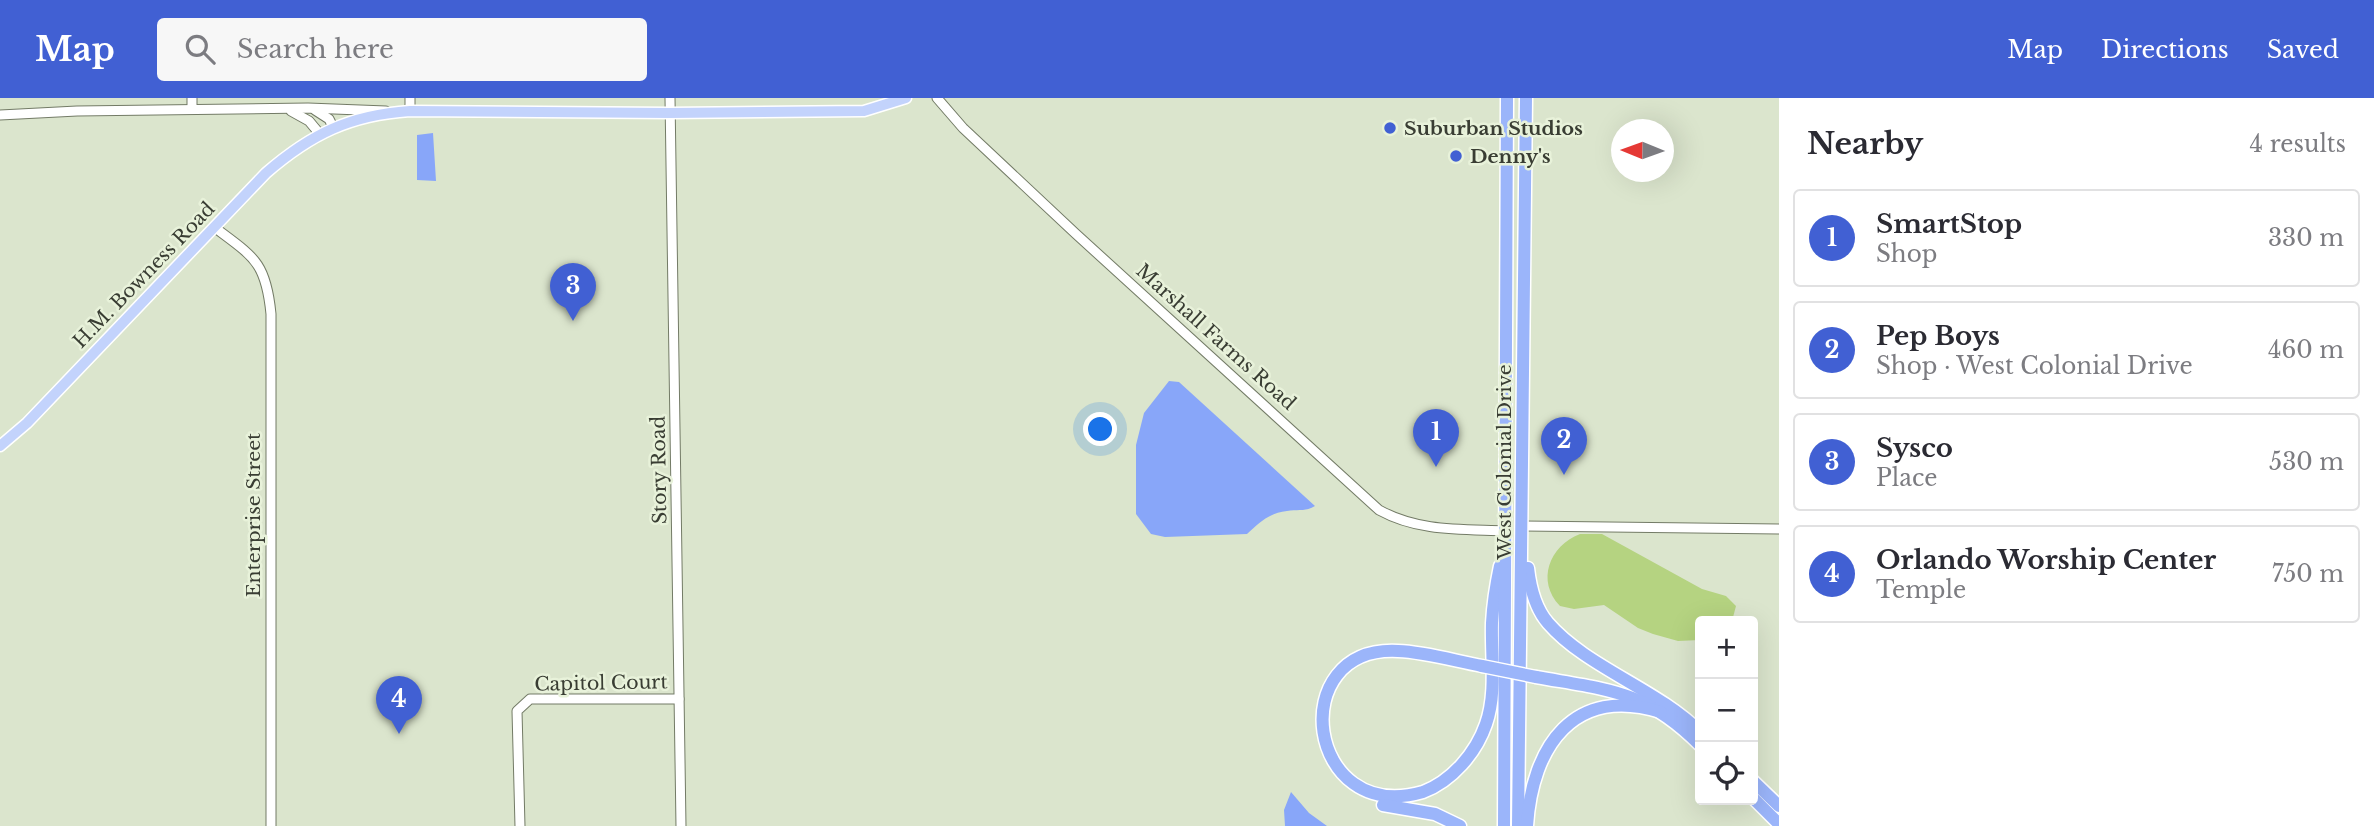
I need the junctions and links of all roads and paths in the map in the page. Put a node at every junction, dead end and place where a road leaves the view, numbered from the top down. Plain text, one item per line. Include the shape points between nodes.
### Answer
1 (192, 98) edge
2 (410, 98) edge
3 (670, 98) edge
4 (906, 98) edge
5 (937, 98) edge
6 (1507, 98) edge
7 (1526, 98) edge
8 (309, 108) junction
9 (192, 109) junction
10 (282, 109) junction
11 (410, 111) junction
12 (390, 112) junction
13 (670, 113) junction
14 (1507, 113) junction
15 (1526, 113) junction
16 (0, 116) edge
17 (333, 127) junction
18 (319, 133) junction
19 (214, 227) junction
20 (0, 446) edge
21 (1523, 528) junction
22 (1779, 529) edge
23 (1506, 531) junction
24 (1482, 663) junction
25 (1537, 674) junction
26 (1650, 694) junction
27 (679, 699) junction
28 (1661, 712) junction
29 (1695, 727) edge
30 (1696, 742) edge
31 (1758, 786) edge
32 (1758, 803) edge
33 (1779, 806) edge
34 (1779, 824) edge
35 (271, 826) edge
36 (520, 826) edge
37 (681, 826) edge
38 (1460, 826) edge
39 (1504, 826) edge
40 (1518, 826) edge
41 (1527, 826) edge

1 - 9 street
2 - 11 street
3 - 13 street, Story Road
4 - 13 main road, H.M. Bowness Road via 864,111
5 - 23 street, Marshall Farms Road via 1076,234 1379,510 1426,528
6 - 14 highway, West Colonial Drive
7 - 15 highway, West Colonial Drive
8 - 10 street
8 - 12 street
8 - 17 street via 321,113
9 - 10 street
9 - 16 street
10 - 18 street via 298,113
11 - 12 main road, H.M. Bowness Road
11 - 13 main road, H.M. Bowness Road
12 - 17 main road, H.M. Bowness Road
13 - 27 street, Story Road
14 - 15 highway
14 - 23 highway, West Colonial Drive
15 - 21 highway, West Colonial Drive
17 - 18 main road, H.M. Bowness Road
18 - 19 main road, H.M. Bowness Road via 267,173
19 - 20 main road, H.M. Bowness Road
19 - 35 street, Enterprise Street via 257,262 268,282
21 - 22 street
21 - 26 highway via 1531,586 1548,623
21 - 40 highway, West Colonial Drive
23 - 24 highway via 1494,598 1489,713 1469,755 1440,784 1399,799 1366,794 1332,765 1321,736 1322,713 1331,688 1352,665 1377,653 1398,651
23 - 39 highway, West Colonial Drive
24 - 25 highway
24 - 38 highway via 1410,646 1384,645 1359,653 1339,667 1316,708 1317,745 1338,782 1363,799 1435,814
25 - 26 highway
25 - 28 highway via 1630,695
26 - 29 highway
27 - 36 street, Capitol Court via 530,699 522,703 517,711
27 - 37 street, Story Road
28 - 30 highway
28 - 41 highway via 1611,704 1568,723 1542,760
31 - 33 highway
32 - 34 highway

